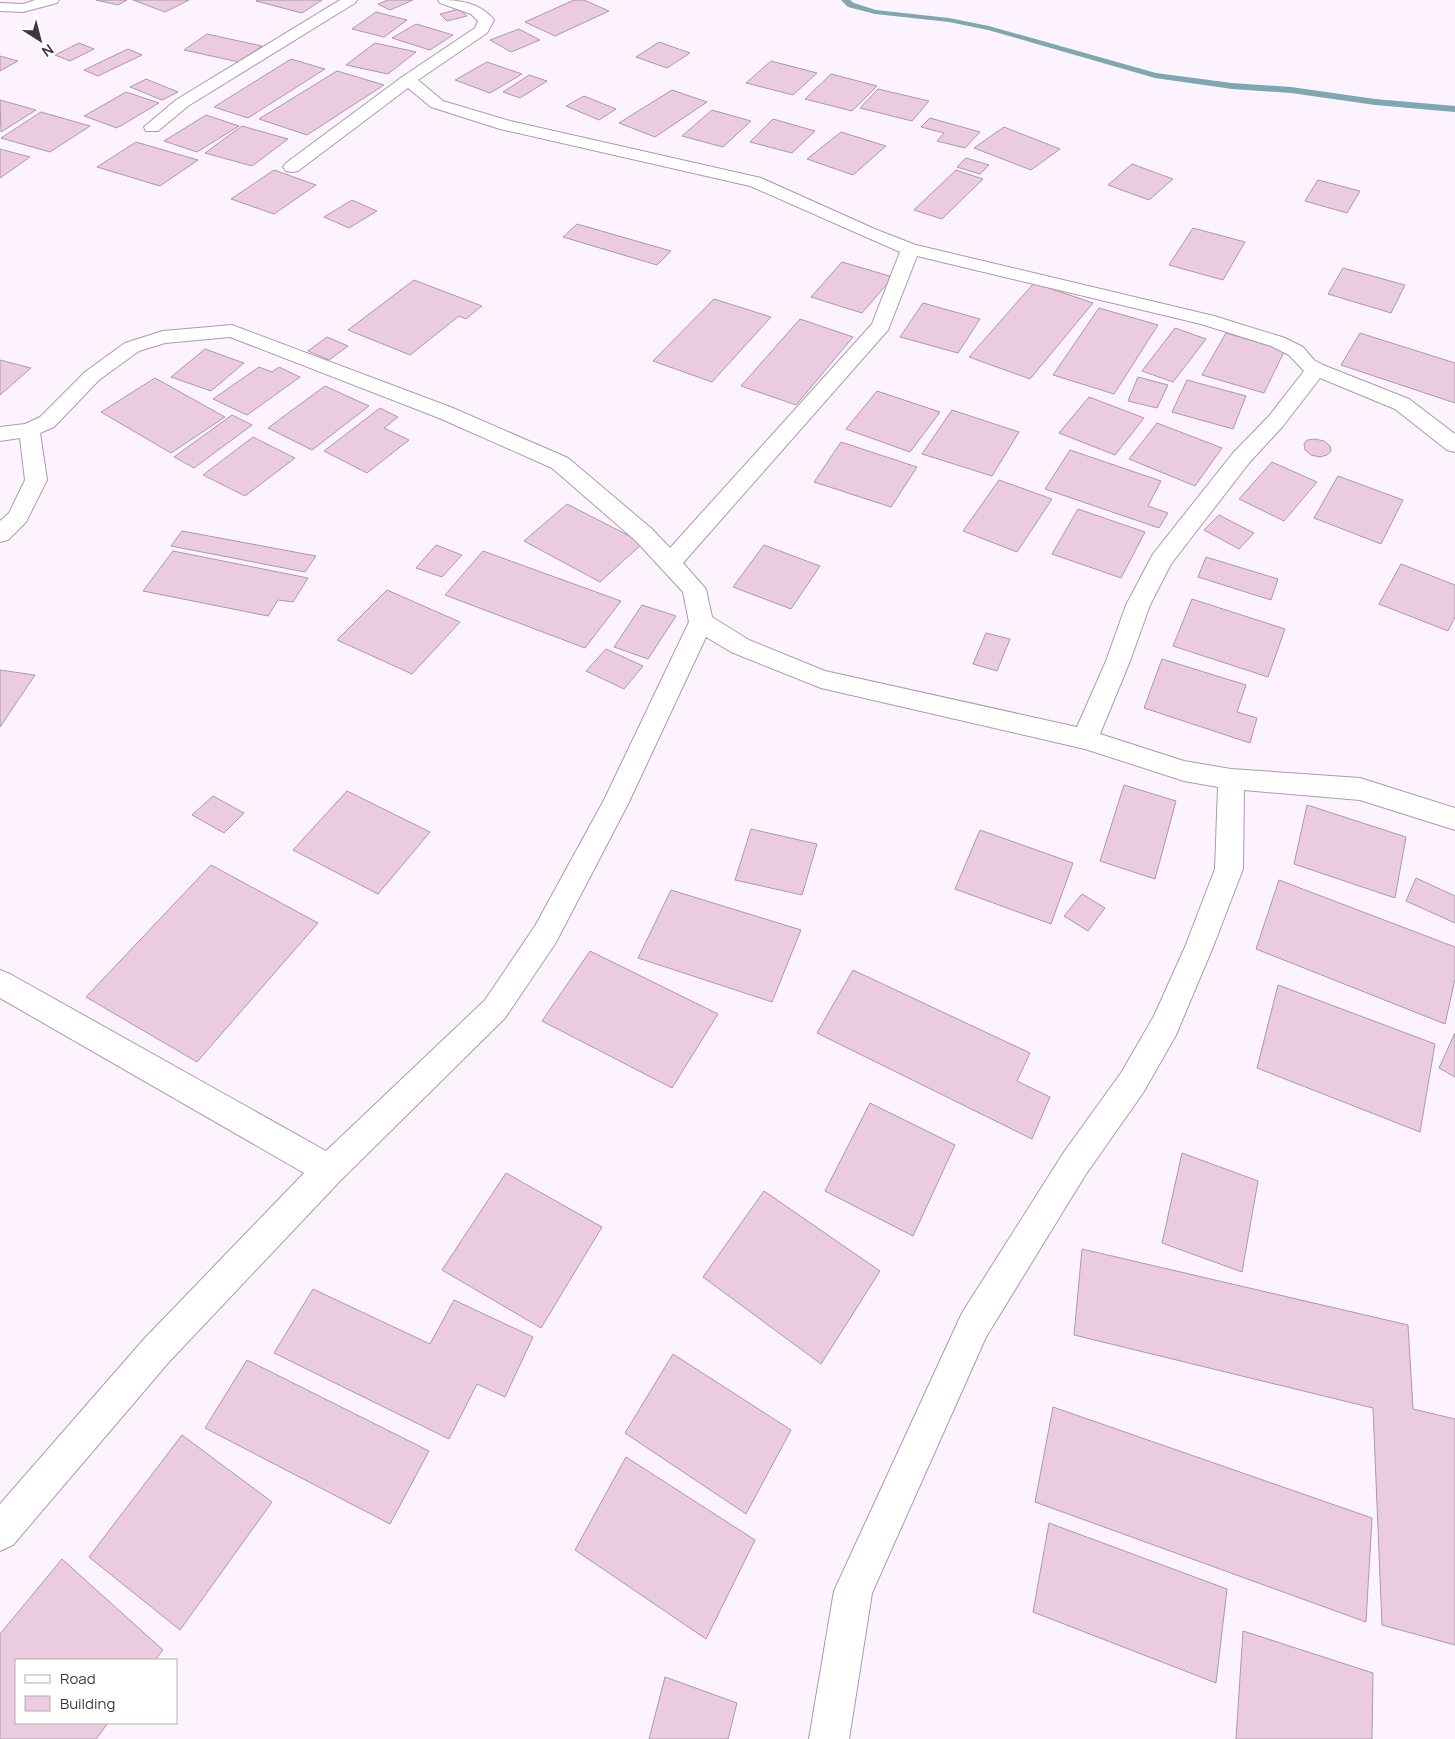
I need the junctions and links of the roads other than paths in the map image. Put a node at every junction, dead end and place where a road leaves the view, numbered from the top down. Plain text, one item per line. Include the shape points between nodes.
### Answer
1 (52, 0) edge
2 (350, 0) edge
3 (445, 0) edge
4 (0, 7) edge
5 (408, 80) junction
6 (152, 127) dead end
7 (292, 167) dead end
8 (910, 249) junction
9 (1316, 369) junction
10 (29, 430) junction
11 (0, 434) edge
12 (1455, 445) edge
13 (0, 534) edge
14 (670, 563) junction
15 (700, 622) junction
16 (1085, 739) junction
17 (1231, 779) junction
18 (1455, 819) edge
19 (0, 983) edge
20 (329, 1170) junction
21 (0, 1532) edge
22 (829, 1739) edge

1 - 4 street via 23,8
2 - 6 street via 182,103
3 - 5 street via 476,11 486,20 482,30
5 - 7 street
5 - 8 street via 437,104 506,125 755,182 878,238
8 - 9 street via 1207,320 1278,342
8 - 14 street via 880,326
9 - 12 street via 1402,404
9 - 16 street via 1161,560 1138,605
10 - 11 street
10 - 13 street via 36,480 18,517
10 - 14 street via 47,422 92,376 132,347 164,337 232,331 446,413 560,463 644,535
14 - 15 street via 694,589
15 - 16 street via 740,646 821,679
15 - 20 street via 615,804 545,935 512,985 495,1009
16 - 17 street via 1184,771
17 - 18 street via 1360,789
17 - 22 street via 1229,869 1199,947 1165,1025 1132,1083 1075,1163 974,1325 853,1591
19 - 20 street
20 - 21 street via 156,1351

